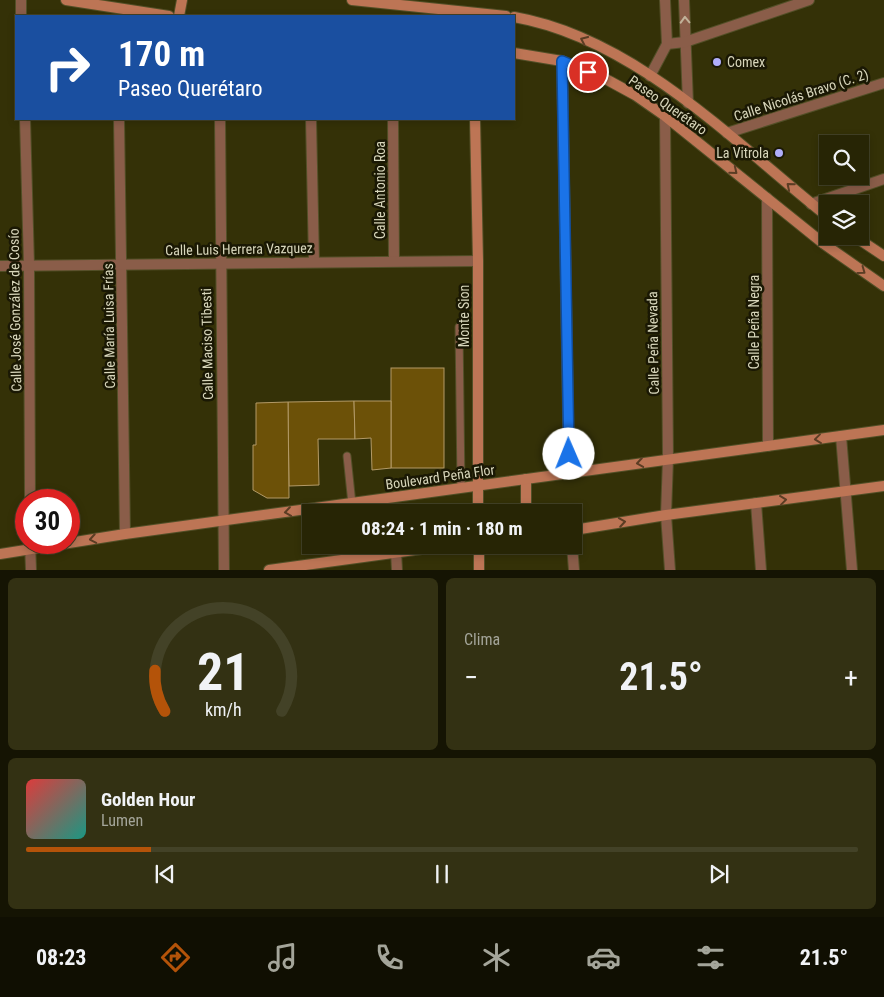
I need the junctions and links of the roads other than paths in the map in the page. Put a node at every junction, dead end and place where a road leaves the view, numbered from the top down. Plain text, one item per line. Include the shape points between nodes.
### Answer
1 (21, 0) edge
2 (66, 0) edge
3 (182, 0) edge
4 (352, 0) edge
5 (665, 0) edge
6 (684, 0) edge
7 (809, 0) edge
8 (118, 12) edge
9 (21, 15) edge
10 (156, 15) edge
11 (179, 15) edge
12 (496, 15) edge
13 (515, 18) edge
14 (686, 42) junction
15 (667, 44) junction
16 (515, 53) edge
17 (562, 61) junction
18 (650, 76) junction
19 (884, 83) edge
20 (688, 103) junction
21 (665, 116) junction
22 (24, 120) edge
23 (120, 120) edge
24 (220, 120) edge
25 (311, 120) edge
26 (393, 120) edge
27 (475, 120) edge
28 (727, 133) junction
29 (884, 178) edge
30 (767, 198) junction
31 (811, 204) junction
32 (819, 210) edge
33 (868, 245) edge
34 (884, 256) edge
35 (394, 261) junction
36 (478, 261) junction
37 (314, 262) junction
38 (220, 263) junction
39 (122, 265) junction
40 (0, 266) edge
41 (29, 266) junction
42 (884, 286) edge
43 (459, 326) dead end
44 (884, 430) edge
45 (841, 436) junction
46 (768, 446) junction
47 (347, 456) dead end
48 (668, 459) junction
49 (569, 474) junction
50 (526, 479) junction
51 (478, 484) junction
52 (884, 486) edge
53 (461, 487) junction
54 (30, 489) edge
55 (845, 492) junction
56 (756, 503) junction
57 (352, 504) joint
58 (478, 504) edge
59 (526, 504) edge
60 (302, 511) edge
61 (666, 515) junction
62 (223, 521) junction
63 (582, 529) edge
64 (125, 534) junction
65 (80, 540) edge
66 (15, 550) edge
67 (0, 554) edge
68 (30, 554) edge
69 (385, 554) edge
70 (396, 554) edge
71 (479, 554) edge
72 (573, 554) edge
73 (317, 566) edge
74 (31, 570) edge
75 (224, 570) edge
76 (269, 570) edge
77 (397, 570) edge
78 (479, 570) edge
79 (574, 570) edge
80 (670, 570) edge
81 (761, 570) edge
82 (852, 570) edge

1 - 9 street
2 - 8 main road
3 - 11 main road
4 - 12 main road
5 - 15 street
14 -> 6 street
7 - 14 street
8 - 10 main road
18 -> 13 main road, Paseo Querétaro via 605,49 564,30
14 - 15 street
14 - 20 street
15 - 18 street
16 - 17 main road, Paseo Querétaro
17 - 21 main road, Paseo Querétaro via 602,77
17 - 49 street
18 - 20 main road, Paseo Querétaro
19 - 28 street, Calle Nicolás Bravo (C. 2)
20 - 28 main road, Paseo Querétaro
21 -> 30 main road, Paseo Querétaro
21 - 48 street, Calle Peña Nevada
22 - 41 street, Calle José González de Cosío
23 - 39 street, Calle María Luisa Frías
24 - 38 street, Calle Maciso Tibesti
25 - 37 street
26 - 35 street, Calle Antonio Roa
27 - 36 main road, Monte Sion
31 -> 28 main road, Paseo Querétaro
29 - 31 street
30 -> 42 main road, Paseo Querétaro
30 - 46 street, Calle Peña Negra
31 - 32 main road, Paseo Querétaro
33 - 34 main road
35 - 36 street, Calle Luis Herrera Vazquez
35 - 37 street, Calle Luis Herrera Vazquez
36 - 51 main road, Monte Sion
37 - 38 street, Calle Luis Herrera Vazquez
38 - 39 street, Calle Luis Herrera Vazquez
38 - 62 street, Calle Maciso Tibesti
39 - 41 street, Calle Luis Herrera Vazquez
39 - 64 street, Calle María Luisa Frías
40 - 41 street, Calle Luis Herrera Vazquez
41 - 54 street, Calle José González de Cosío
43 - 53 lane
44 - 45 main road, Boulevard Peña Flor
45 -> 46 main road, Boulevard Peña Flor
45 - 55 street
46 - 48 main road, Boulevard Peña Flor
47 - 57 lane
48 -> 49 main road, Boulevard Peña Flor
48 - 61 street, Calle Peña Nevada
49 - 50 main road, Boulevard Peña Flor
50 - 51 main road, Boulevard Peña Flor
50 - 59 main road
51 - 53 main road, Boulevard Peña Flor
51 - 58 main road, Monte Sion
52 - 55 main road
53 - 57 main road, Boulevard Peña Flor
56 -> 55 main road
55 - 82 street
56 - 61 main road
56 - 81 street
60 -> 62 main road, Boulevard Peña Flor
63 -> 61 main road
61 - 80 street, Calle Peña Nevada
62 - 64 main road, Boulevard Peña Flor
62 - 75 street, Calle Maciso Tibesti
64 -> 65 main road, Boulevard Peña Flor
66 - 67 main road, Boulevard Peña Flor
68 - 74 street
69 - 73 main road
70 - 77 street
71 - 78 main road
72 - 79 street
73 - 76 main road

